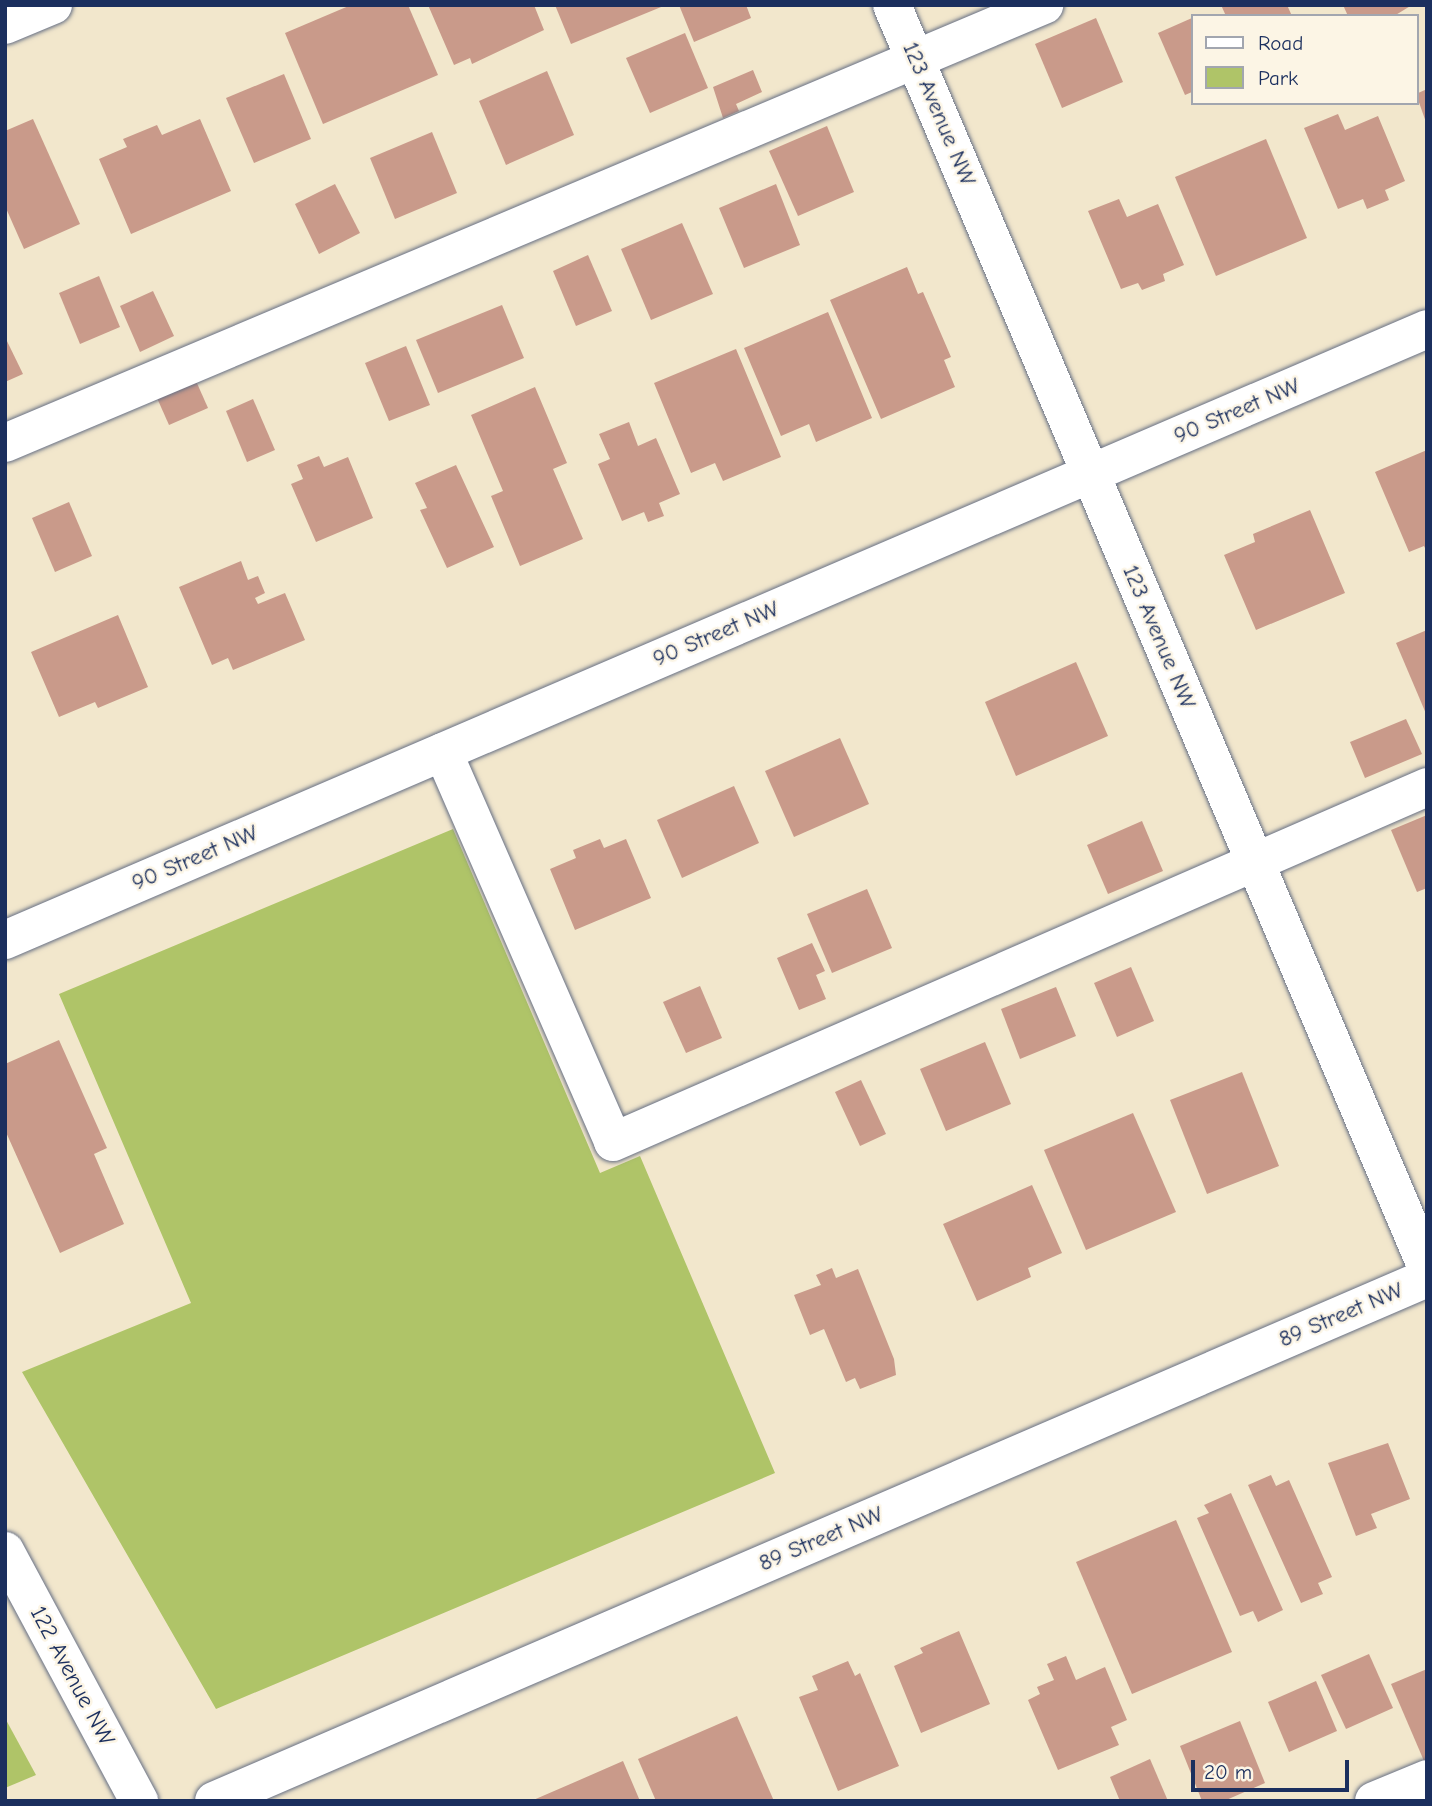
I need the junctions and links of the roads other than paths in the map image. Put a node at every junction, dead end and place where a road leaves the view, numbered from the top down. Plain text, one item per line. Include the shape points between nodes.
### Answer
1 (53, 5) edge
2 (892, 5) edge
3 (1044, 5) edge
4 (5, 25) edge
5 (916, 60) junction
6 (1427, 329) edge
7 (5, 443) edge
8 (1090, 474) junction
9 (443, 752) junction
10 (1427, 787) edge
11 (1255, 860) junction
12 (5, 940) edge
13 (1427, 1268) edge
14 (1427, 1278) edge
15 (5, 1551) edge
16 (1427, 1779) edge
17 (139, 1801) edge
18 (214, 1801) edge
19 (1374, 1801) edge

1 - 4 street
2 - 5 street, 123 Avenue NW
3 - 5 street
5 - 7 street
5 - 8 street, 123 Avenue NW
6 - 8 street, 90 Street NW
8 - 9 street, 90 Street NW
8 - 11 street, 123 Avenue NW
9 - 11 street via 613,1142
9 - 12 street, 90 Street NW
10 - 11 street
11 - 13 street, 123 Avenue NW
14 - 18 street, 89 Street NW
15 - 17 street, 122 Avenue NW
16 - 19 street

